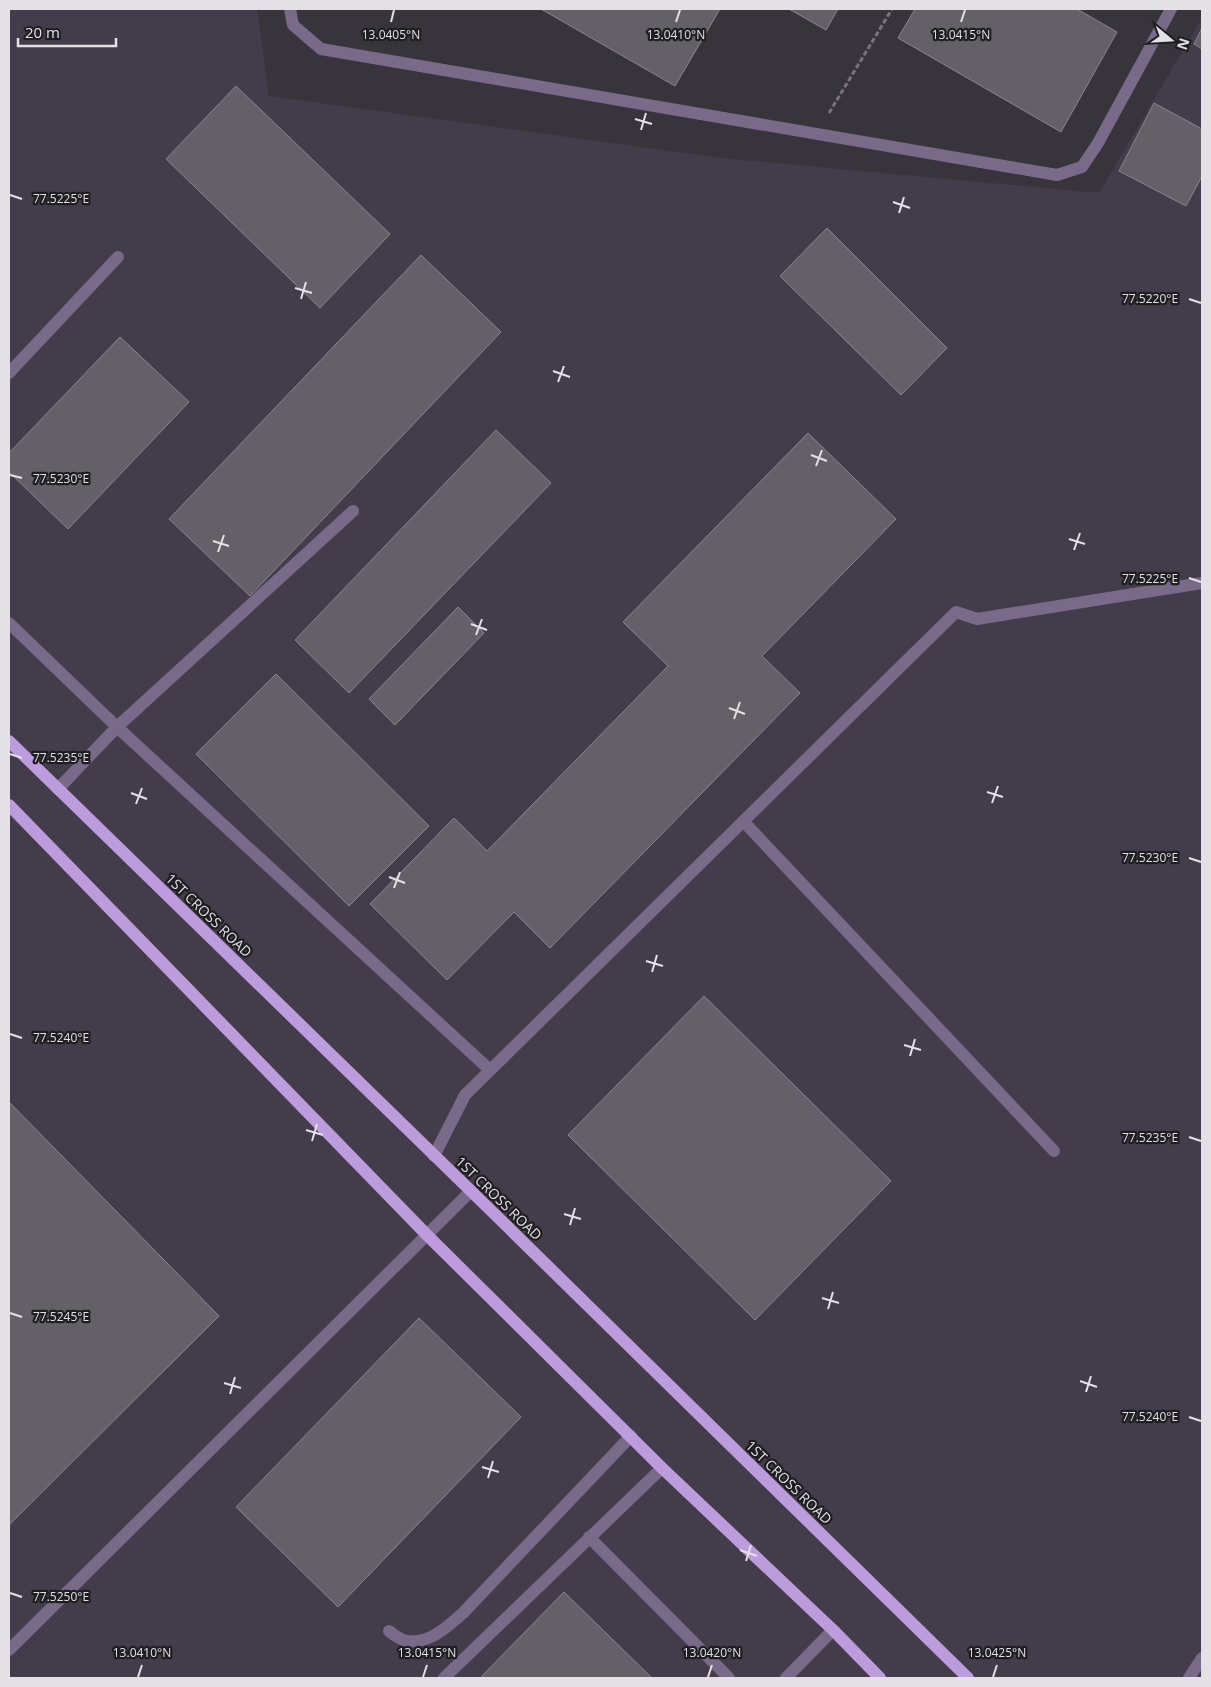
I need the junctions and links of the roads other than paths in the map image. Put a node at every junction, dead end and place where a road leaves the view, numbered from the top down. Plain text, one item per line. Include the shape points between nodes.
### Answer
1 (290, 9) edge
2 (1171, 9) edge
3 (118, 257) dead end
4 (9, 373) edge
5 (353, 511) dead end
6 (1202, 583) edge
7 (9, 623) edge
8 (117, 727) junction
9 (9, 740) edge
10 (58, 789) junction
11 (9, 805) edge
12 (743, 821) junction
13 (490, 1070) junction
14 (1054, 1152) dead end
15 (434, 1156) junction
16 (471, 1191) junction
17 (427, 1235) junction
18 (631, 1436) junction
19 (662, 1468) junction
20 (590, 1537) junction
21 (833, 1630) junction
22 (389, 1631) dead end
23 (9, 1650) edge
24 (1202, 1658) edge
25 (444, 1678) edge
26 (730, 1678) edge
27 (786, 1678) edge
28 (880, 1678) edge
29 (968, 1678) edge
30 (1189, 1678) edge

1 - 2 street via 293,25 321,49 1057,175 1082,167
3 - 4 street
5 - 8 street
6 - 12 street via 977,619 956,612
7 - 8 street
8 - 10 street
8 - 13 street
9 - 10 main road, 1ST CROSS ROAD
10 - 15 main road, 1ST CROSS ROAD
11 - 17 main road
12 - 13 street
12 - 14 street
13 - 15 street via 464,1095
15 - 16 main road, 1ST CROSS ROAD
16 - 17 street
16 - 29 main road, 1ST CROSS ROAD
17 - 18 main road
17 - 23 street
18 - 19 main road
18 - 22 street via 463,1613 438,1634 426,1640 405,1641
19 - 20 street
19 - 21 main road
20 - 25 street
20 - 26 street
21 - 27 street
21 - 28 main road
24 - 30 street

